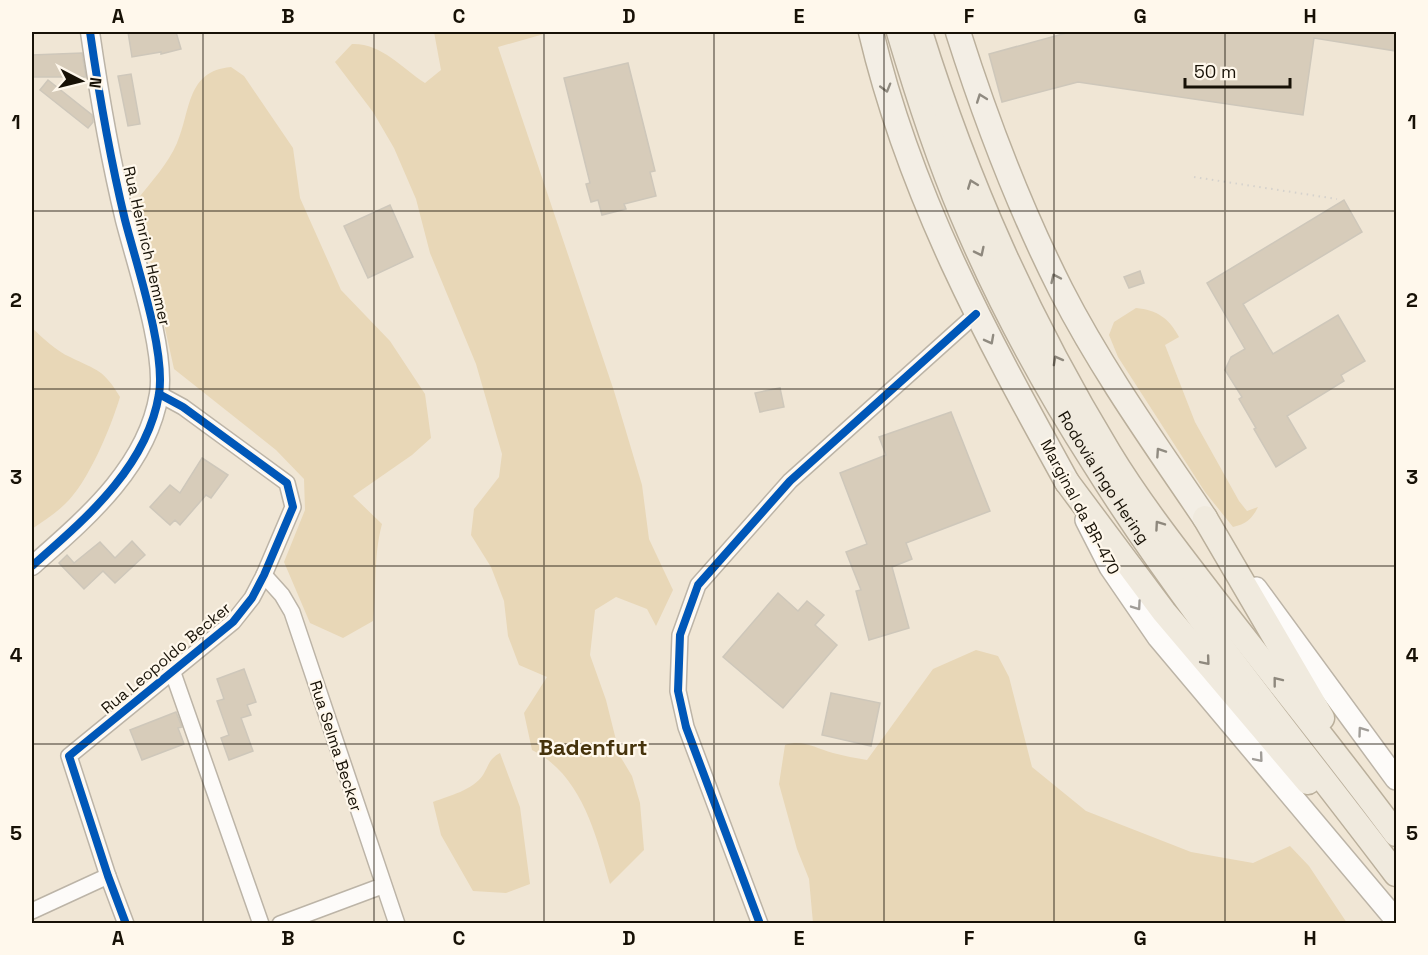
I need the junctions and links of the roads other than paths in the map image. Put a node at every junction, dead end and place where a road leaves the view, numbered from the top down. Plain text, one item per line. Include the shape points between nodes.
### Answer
1 (90, 32) edge
2 (871, 32) edge
3 (898, 32) edge
4 (920, 32) edge
5 (958, 32) edge
6 (976, 314) junction
7 (159, 394) junction
8 (1067, 482) junction
9 (1205, 518) junction
10 (32, 566) edge
11 (264, 575) junction
12 (173, 673) junction
13 (1396, 778) edge
14 (1378, 809) junction
15 (1396, 834) edge
16 (1396, 874) edge
17 (108, 876) junction
18 (1396, 879) edge
19 (382, 886) junction
20 (32, 911) edge
21 (1396, 920) edge
22 (126, 924) edge
23 (261, 924) edge
24 (280, 924) edge
25 (397, 924) edge
26 (760, 924) edge

1 - 7 street, Rua Heinrich Hemmer via 124,217 152,325 160,374
2 -> 6 main road, Marginal da BR-470 via 916,179
3 -> 16 highway, Rodovia Ingo Hering via 962,214 1018,330 1076,434 1163,566
14 -> 4 highway, Rodovia Ingo Hering via 1180,555 1110,454 1036,322 982,207
9 -> 5 main road via 1123,396 1061,291 1020,204
6 -> 8 main road, Marginal da BR-470
6 - 26 street via 790,482 698,585 680,635 678,691 686,727
7 - 10 street, Rua Heinrich Hemmer via 134,459 113,488
7 - 11 street, Rua Leopoldo Becker via 183,407 287,483 293,507
8 -> 18 highway via 1164,612 1367,852
8 -> 21 main road, Marginal da BR-470 via 1110,567 1158,637
13 -> 9 main road
9 - 14 highway
11 - 12 street, Rua Leopoldo Becker via 234,622
11 - 19 street, Rua Selma Becker via 292,612
12 - 17 street, Rua Leopoldo Becker via 69,756
12 - 23 street
14 - 15 highway, Rodovia Ingo Hering
17 - 20 street
17 - 22 street, Rua Leopoldo Becker
19 - 24 street
19 - 25 street, Rua Selma Becker

